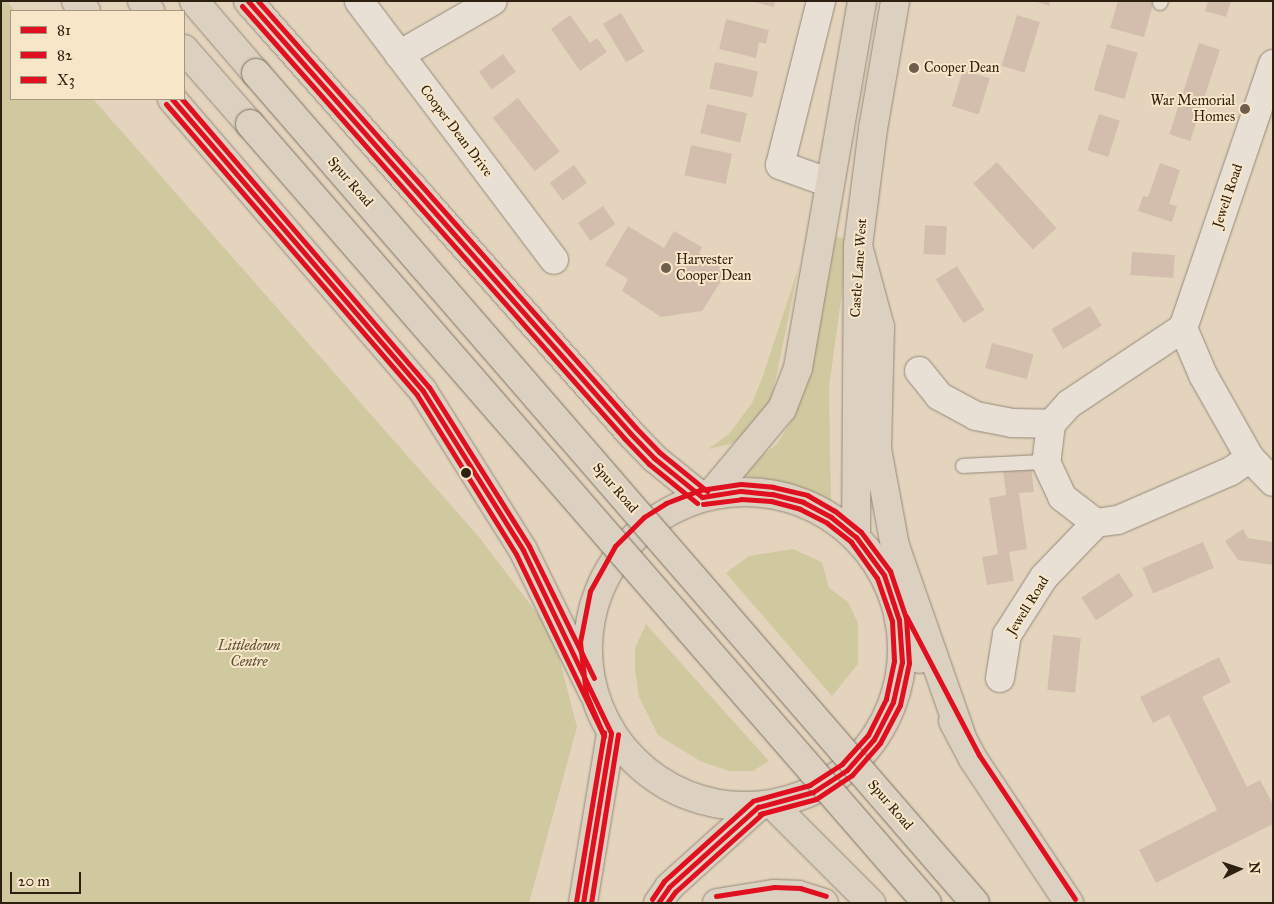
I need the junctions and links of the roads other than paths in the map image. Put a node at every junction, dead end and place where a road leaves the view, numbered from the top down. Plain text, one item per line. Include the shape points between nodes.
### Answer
1 (76, 1) edge
2 (194, 1) edge
3 (248, 1) edge
4 (359, 1) edge
5 (493, 1) edge
6 (821, 1) edge
7 (862, 1) edge
8 (895, 1) edge
9 (85, 10) edge
10 (185, 50) edge
11 (399, 55) junction
12 (1273, 64) edge
13 (171, 100) edge
14 (830, 183) junction
15 (858, 246) junction
16 (554, 260) dead end
17 (1183, 328) junction
18 (919, 371) dead end
19 (1051, 424) junction
20 (1250, 458) junction
21 (1046, 462) junction
22 (963, 466) dead end
23 (1273, 482) edge
24 (706, 496) junction
25 (1096, 523) junction
26 (856, 537) junction
27 (899, 620) junction
28 (1000, 678) dead end
29 (593, 692) junction
30 (611, 733) junction
31 (962, 737) junction
32 (766, 806) junction
33 (583, 903) edge
34 (658, 903) edge
35 (717, 903) edge
36 (824, 903) edge
37 (871, 903) edge
38 (927, 903) edge
39 (975, 903) edge
40 (1069, 903) edge

1 - 9 main road
2 - 39 main road, Spur Road, bridge
3 - 24 main road via 654,458
4 - 11 street, Cooper Dean Drive
5 - 11 street
6 - 14 street via 780,165
7 - 14 main road
8 - 15 main road, Castle Lane West via 873,128
10 - 38 main road, bridge
11 - 16 street, Cooper Dean Drive
12 - 17 street, Jewell Road
13 - 29 main road via 423,391 523,550
14 - 24 main road via 798,368 782,410
15 - 26 main road, Castle Lane West
15 - 31 main road via 880,327 877,449 895,546
17 - 19 street via 1069,404
17 - 20 street via 1203,375
18 - 19 street via 939,396 976,416 1012,423
19 - 21 street
20 - 23 street
20 - 25 street via 1231,471 1118,520
21 - 22 lane
21 - 25 street via 1062,497
24 - 26 main road via 741,491 803,502 831,517
24 - 29 main road via 669,510 648,523 621,551 597,594 587,643
25 - 28 street, Jewell Road via 1044,577 1007,636
26 - 27 main road via 884,575
27 - 31 main road
27 - 32 main road via 902,662 893,702 874,739 847,770 812,792
29 - 30 main road
30 - 32 main road via 638,766 674,791 715,804
30 - 33 main road
31 - 40 main road
32 - 34 main road via 669,887
32 - 37 main road
35 - 36 main road via 774,894 798,895

